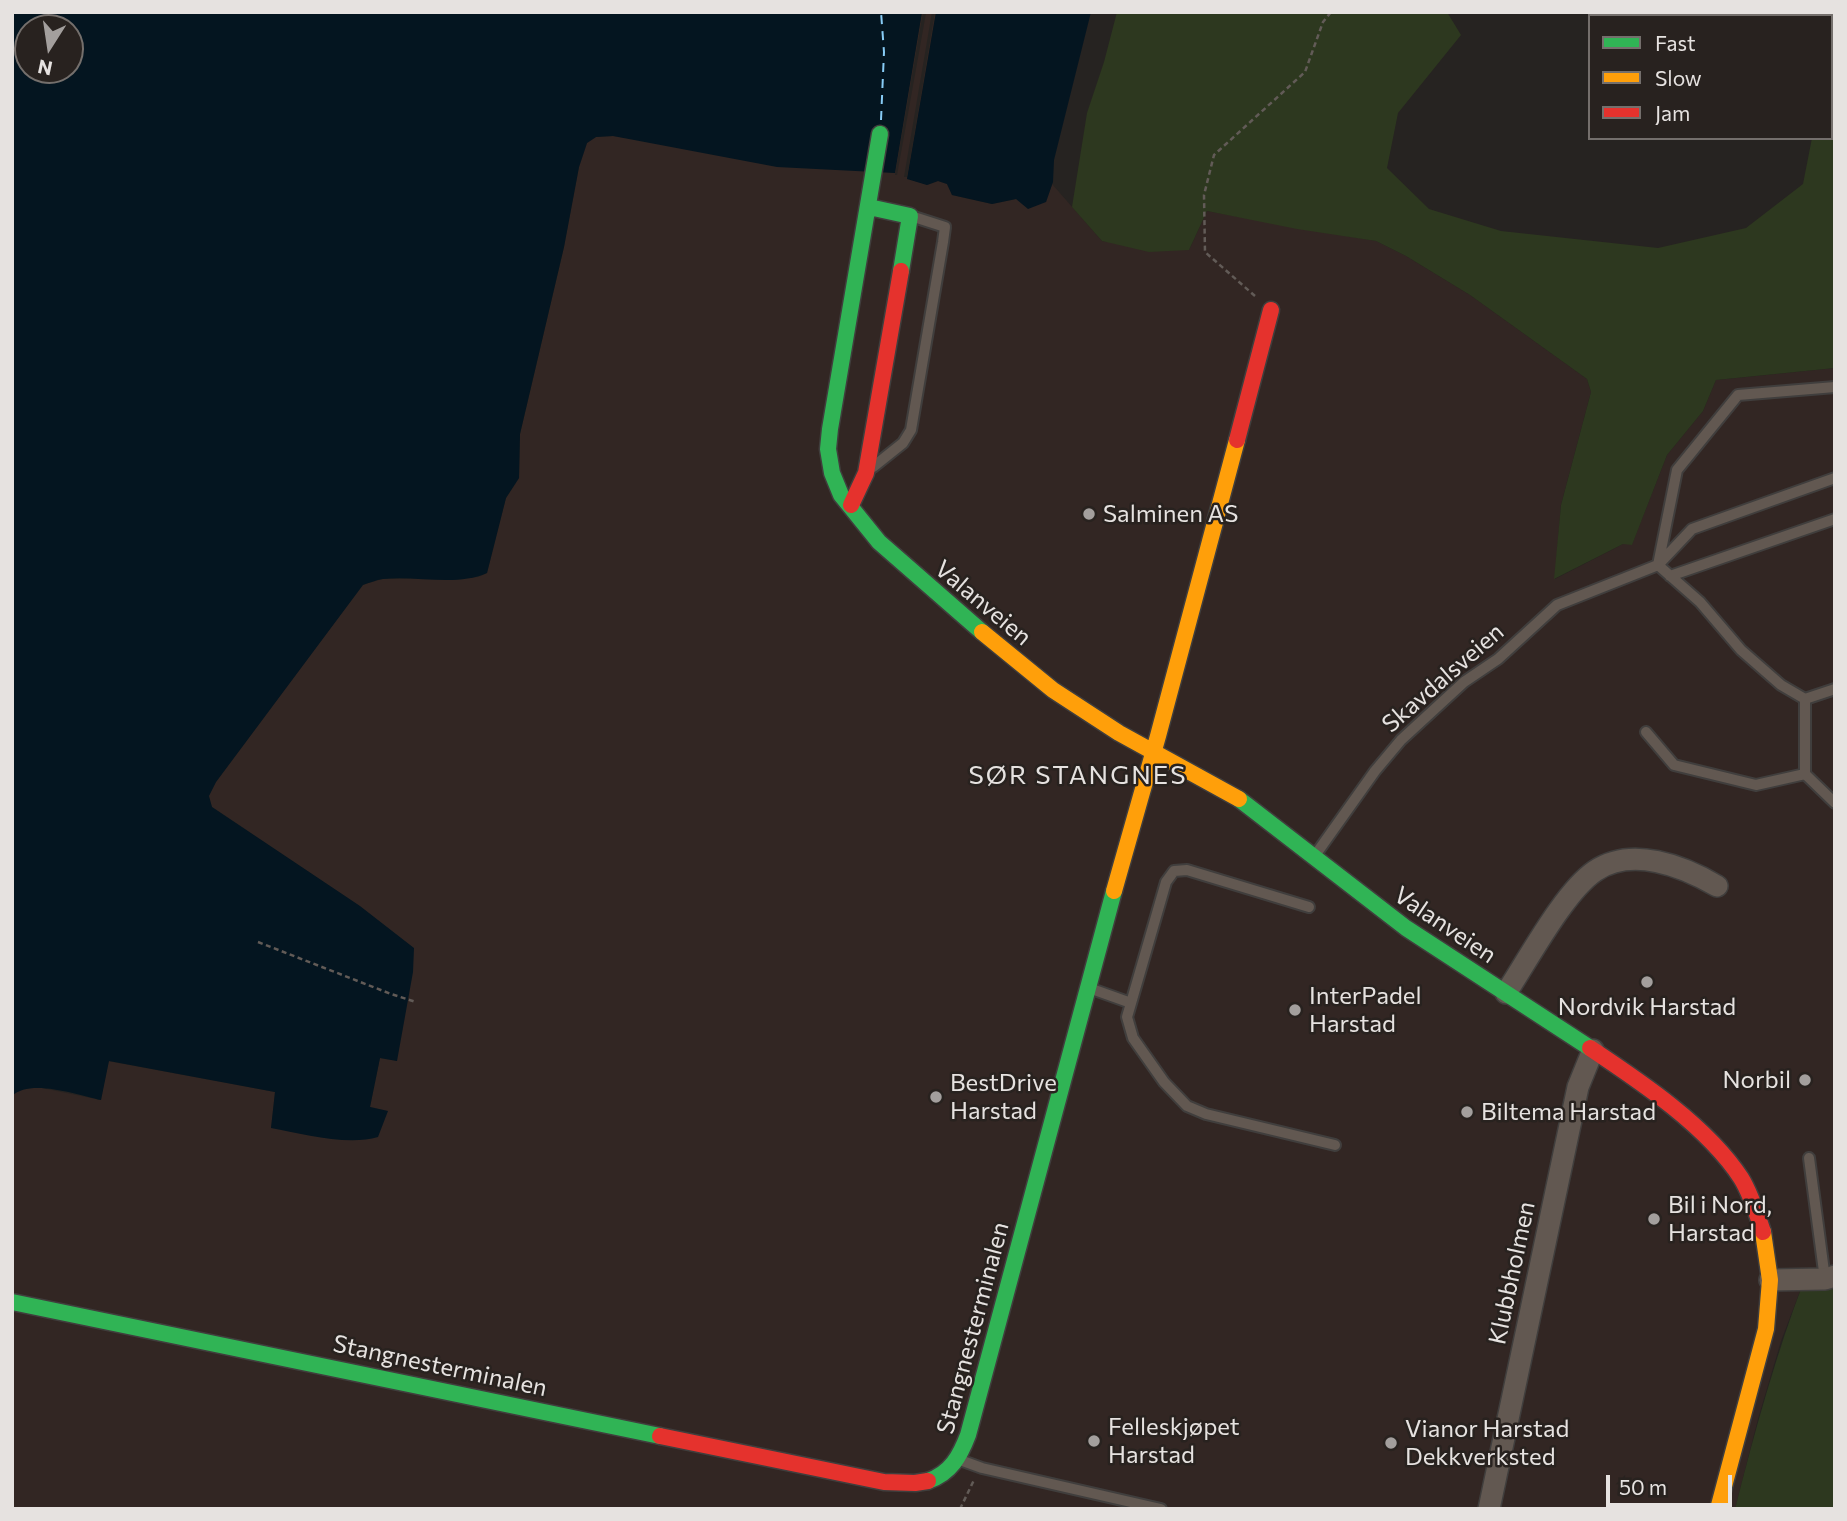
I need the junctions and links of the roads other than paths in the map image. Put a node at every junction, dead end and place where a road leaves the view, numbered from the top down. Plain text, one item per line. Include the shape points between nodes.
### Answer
1 (880, 134) dead end
2 (869, 206) junction
3 (910, 216) junction
4 (1271, 310) road end
5 (1835, 387) edge
6 (866, 473) junction
7 (1835, 478) edge
8 (851, 505) junction
9 (1835, 519) edge
10 (1658, 565) junction
11 (1670, 576) junction
12 (1835, 689) edge
13 (1805, 699) junction
14 (1646, 732) dead end
15 (1154, 752) junction
16 (1805, 774) junction
17 (1835, 803) edge
18 (1314, 856) junction
19 (1717, 886) dead end
20 (1309, 907) dead end
21 (1089, 988) junction
22 (1506, 993) junction
23 (1131, 1003) junction
24 (1593, 1050) junction
25 (1335, 1145) dead end
26 (1809, 1158) dead end
27 (1830, 1278) edge
28 (1770, 1280) junction
29 (12, 1302) edge
30 (960, 1460) junction
31 (1161, 1509) edge
32 (1489, 1509) edge
33 (1718, 1509) edge

1 - 2 main road, Valanveien
2 - 3 main road
2 - 8 main road, Valanveien via 828,449 831,473
3 - 6 main road
3 - 6 lane via 945,227 914,415 903,443
4 - 15 main road, Stangnesterminalen
5 - 10 lane via 1738,395 1677,470
6 - 8 main road
7 - 10 lane via 1692,529
8 - 15 main road, Valanveien via 888,550 1019,663 1084,711
9 - 11 lane
10 - 11 lane
10 - 18 lane, Skavdalsveien via 1557,605 1498,659 1464,682 1401,740
11 - 13 lane via 1741,650
12 - 13 lane
13 - 16 lane
14 - 16 lane via 1674,765 1756,785
15 - 18 main road, Valanveien via 1238,798
15 - 21 main road, Stangnesterminalen
16 - 17 lane
18 - 22 main road, Valanveien via 1406,928
19 - 22 street via 1695,873 1649,861 1624,860 1595,871 1553,920
20 - 23 lane via 1187,870 1174,871 1166,882
21 - 23 lane
21 - 30 main road, Stangnesterminalen
22 - 24 main road, Valanveien
23 - 25 lane via 1127,1017 1133,1038 1187,1106
24 - 28 main road, Valanveien via 1669,1104 1721,1152 1742,1179 1766,1241
24 - 32 street, Klubbholmen via 1578,1087
26 - 27 lane
27 - 28 street
28 - 33 main road, Valanveien via 1766,1329
29 - 30 main road, Stangnesterminalen via 884,1482 927,1482
30 - 31 lane

